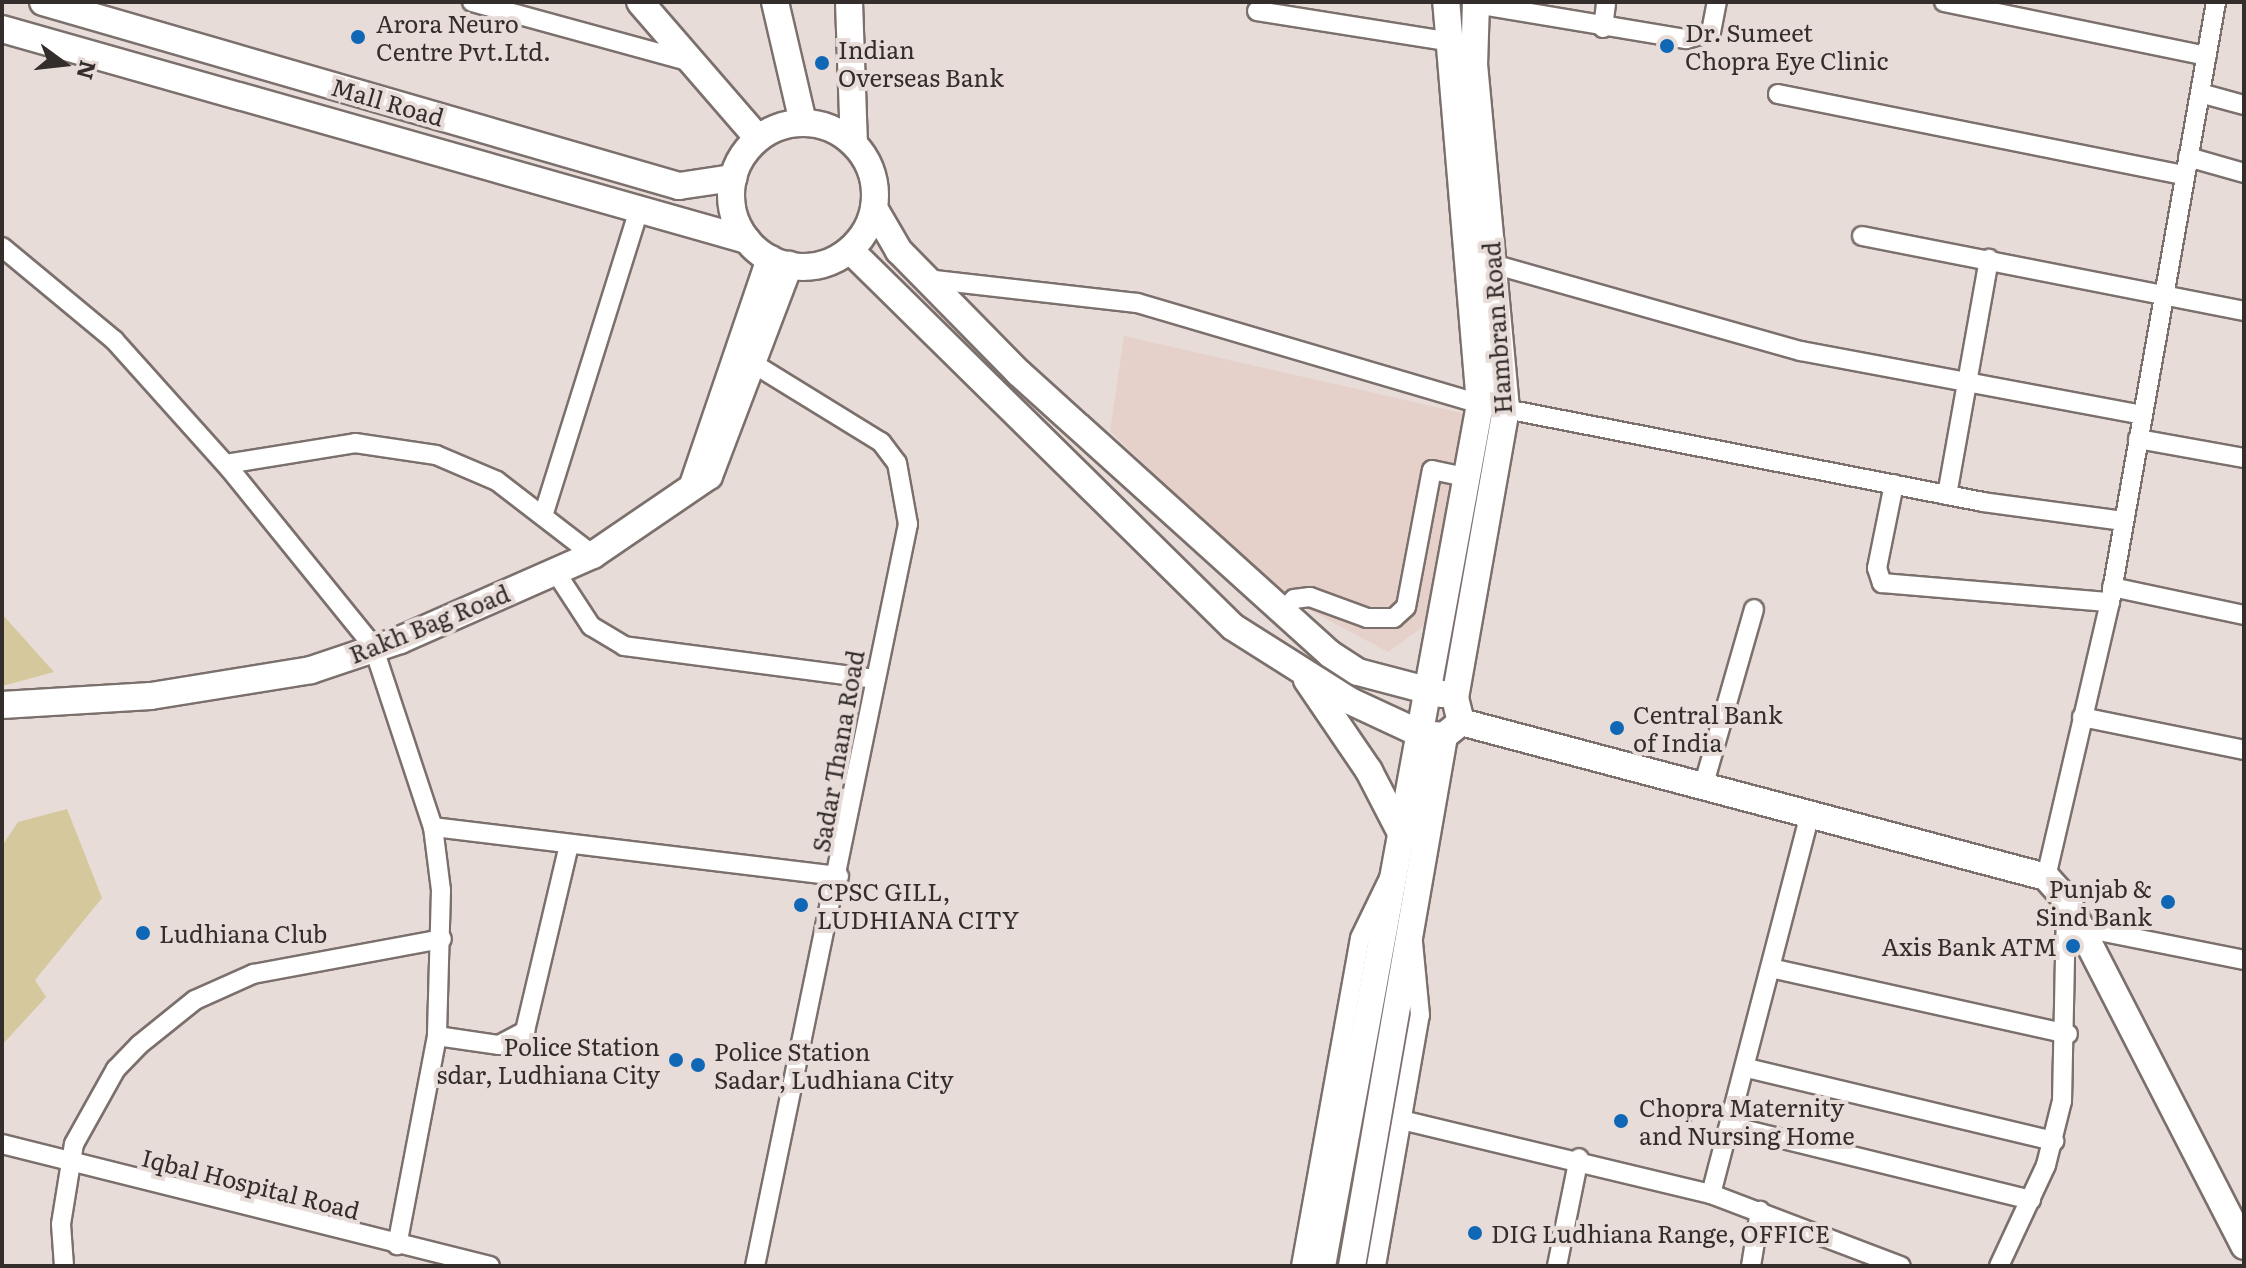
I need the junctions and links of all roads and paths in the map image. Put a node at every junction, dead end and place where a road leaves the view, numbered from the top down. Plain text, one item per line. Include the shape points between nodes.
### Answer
1 (43, 2) edge
2 (472, 2) edge
3 (640, 2) edge
4 (775, 2) edge
5 (849, 2) edge
6 (1446, 2) edge
7 (1606, 2) edge
8 (1717, 2) edge
9 (1944, 2) edge
10 (2216, 2) edge
11 (1476, 3) edge
12 (1257, 11) dead end
13 (1603, 28) junction
14 (2, 29) edge
15 (1447, 41) junction
16 (2206, 56) junction
17 (691, 62) junction
18 (847, 71) junction
19 (2200, 93) junction
20 (1778, 94) dead end
21 (2244, 105) edge
22 (814, 124) junction
23 (758, 138) junction
24 (854, 143) junction
25 (2186, 166) junction
26 (2244, 173) edge
27 (733, 178) junction
28 (874, 208) junction
29 (639, 209) junction
30 (1862, 236) dead end
31 (747, 240) junction
32 (2, 247) edge
33 (850, 250) junction
34 (1989, 259) junction
35 (780, 262) junction
36 (1493, 264) junction
37 (926, 279) junction
38 (2164, 293) junction
39 (2244, 311) edge
40 (754, 364) junction
41 (1966, 387) junction
42 (1480, 404) junction
43 (1506, 409) junction
44 (2142, 415) junction
45 (2138, 439) junction
46 (2244, 458) edge
47 (226, 464) junction
48 (1466, 477) junction
49 (1894, 484) junction
50 (693, 485) junction
51 (1947, 495) junction
52 (543, 516) junction
53 (2124, 521) junction
54 (593, 555) junction
55 (555, 571) junction
56 (2111, 595) junction
57 (1754, 609) dead end
58 (1283, 611) junction
59 (2244, 615) edge
60 (373, 646) junction
61 (1299, 670) junction
62 (873, 679) junction
63 (1427, 691) junction
64 (2, 705) edge
65 (2082, 717) junction
66 (1453, 719) junction
67 (1415, 730) junction
68 (2244, 750) edge
69 (1703, 787) junction
70 (1810, 814) junction
71 (433, 827) junction
72 (1403, 837) junction
73 (569, 845) junction
74 (1398, 864) junction
75 (839, 876) junction
76 (2046, 877) junction
77 (2066, 899) junction
78 (1410, 924) junction
79 (2079, 927) junction
80 (442, 939) junction
81 (2244, 960) edge
82 (1775, 969) junction
83 (2068, 1034) junction
84 (437, 1036) junction
85 (1747, 1068) junction
86 (1402, 1120) junction
87 (1730, 1126) junction
88 (2054, 1141) junction
89 (2, 1144) edge
90 (1579, 1158) junction
91 (69, 1163) junction
92 (1711, 1194) junction
93 (2031, 1200) junction
94 (1760, 1211) junction
95 (397, 1245) junction
96 (2244, 1246) edge
97 (64, 1266) edge
98 (490, 1266) edge
99 (755, 1266) edge
100 (1301, 1266) edge
101 (1322, 1266) edge
102 (1352, 1266) edge
103 (1376, 1266) edge
104 (1557, 1266) edge
105 (1751, 1266) edge
106 (1901, 1266) edge
107 (1999, 1266) edge

1 - 27 main road, Mall Road via 679,186
2 - 17 street
3 - 17 main road
4 - 22 main road
5 - 18 main road
6 - 15 main road, Hambran Road
7 - 13 street
8 - 13 street via 1703,37
9 - 16 street
10 - 16 street
11 - 13 street
11 - 36 main road, Hambran Road via 1474,66
12 - 15 street
14 - 29 main road, Mall Road
15 - 42 main road, Hambran Road
16 - 19 street
17 - 23 main road
18 - 22 main road
18 - 24 main road
19 - 21 street
19 - 25 street
20 - 25 street
22 - 23 main road
22 - 24 main road
23 - 27 main road
24 - 28 main road via 871,173
25 - 26 street
25 - 38 street
27 - 31 main road via 736,221
28 - 33 main road
28 - 37 main road
29 - 31 main road, Mall Road
29 - 52 street
30 - 34 street
31 - 35 main road
32 - 47 street via 114,340
33 - 35 main road via 829,262
33 - 61 main road via 1233,627
34 - 38 street
34 - 41 street
35 - 40 main road, Rakh Bag Road
35 - 50 main road
36 - 41 street via 1801,351
36 - 43 main road, Hambran Road
37 - 42 street via 1137,303
37 - 58 main road
38 - 39 street
38 - 44 street
40 - 50 main road, Rakh Bag Road via 713,470
40 - 62 street, Sadar Thana Road via 865,429 897,463 908,524
41 - 44 street
41 - 51 street
42 - 43 street
42 - 48 main road, Hambran Road
43 - 49 street
43 - 66 main road, Hambran Road
44 - 45 street
45 - 46 street
45 - 53 street
47 - 52 street via 320,446 396,446 464,464
47 - 60 street
48 - 58 street via 1432,470 1406,607 1394,618 1367,618 1310,597 1294,599
48 - 63 main road, Hambran Road
49 - 51 street
49 - 56 street via 1877,568 1882,583
50 - 54 main road, Rakh Bag Road
51 - 53 street
52 - 54 street
53 - 56 street
54 - 55 main road, Rakh Bag Road
55 - 60 main road, Rakh Bag Road
55 - 62 street via 591,626 624,646
56 - 59 street
56 - 65 street
57 - 69 street
58 - 63 main road via 1358,672
60 - 64 main road, Rakh Bag Road via 311,670 216,688
60 - 71 street
61 - 67 main road
61 - 72 main road via 1369,771
62 - 75 street, Sadar Thana Road
63 - 66 main road
63 - 67 main road, Hambran Road
65 - 68 street
65 - 76 street
66 - 67 main road
66 - 69 main road
66 - 78 main road, Hambran Road
67 - 72 main road, Hambran Road
69 - 70 main road
70 - 76 main road
70 - 82 street
71 - 73 street
71 - 80 street
72 - 74 main road, Hambran Road
73 - 75 street
73 - 84 street via 525,1031 499,1045
74 - 100 street via 1376,894 1360,938
74 - 101 main road, Hambran Road
75 - 99 street, Sadar Thana Road
76 - 77 main road
77 - 79 main road
77 - 83 street
78 - 86 street via 1422,993
78 - 102 main road, Hambran Road
79 - 81 street
79 - 96 main road
80 - 84 street
80 - 91 street via 253,974 195,1000 116,1069
82 - 83 street
82 - 85 street
83 - 88 street
84 - 95 street
85 - 87 street
85 - 88 street
86 - 90 street
86 - 103 street
87 - 92 street
87 - 93 street
88 - 93 street
89 - 91 street, Iqbal Hospital Road
90 - 92 street
90 - 104 street
91 - 95 street, Iqbal Hospital Road
91 - 97 street
92 - 94 street
93 - 107 street
94 - 105 street
94 - 106 street
95 - 98 street, Iqbal Hospital Road

